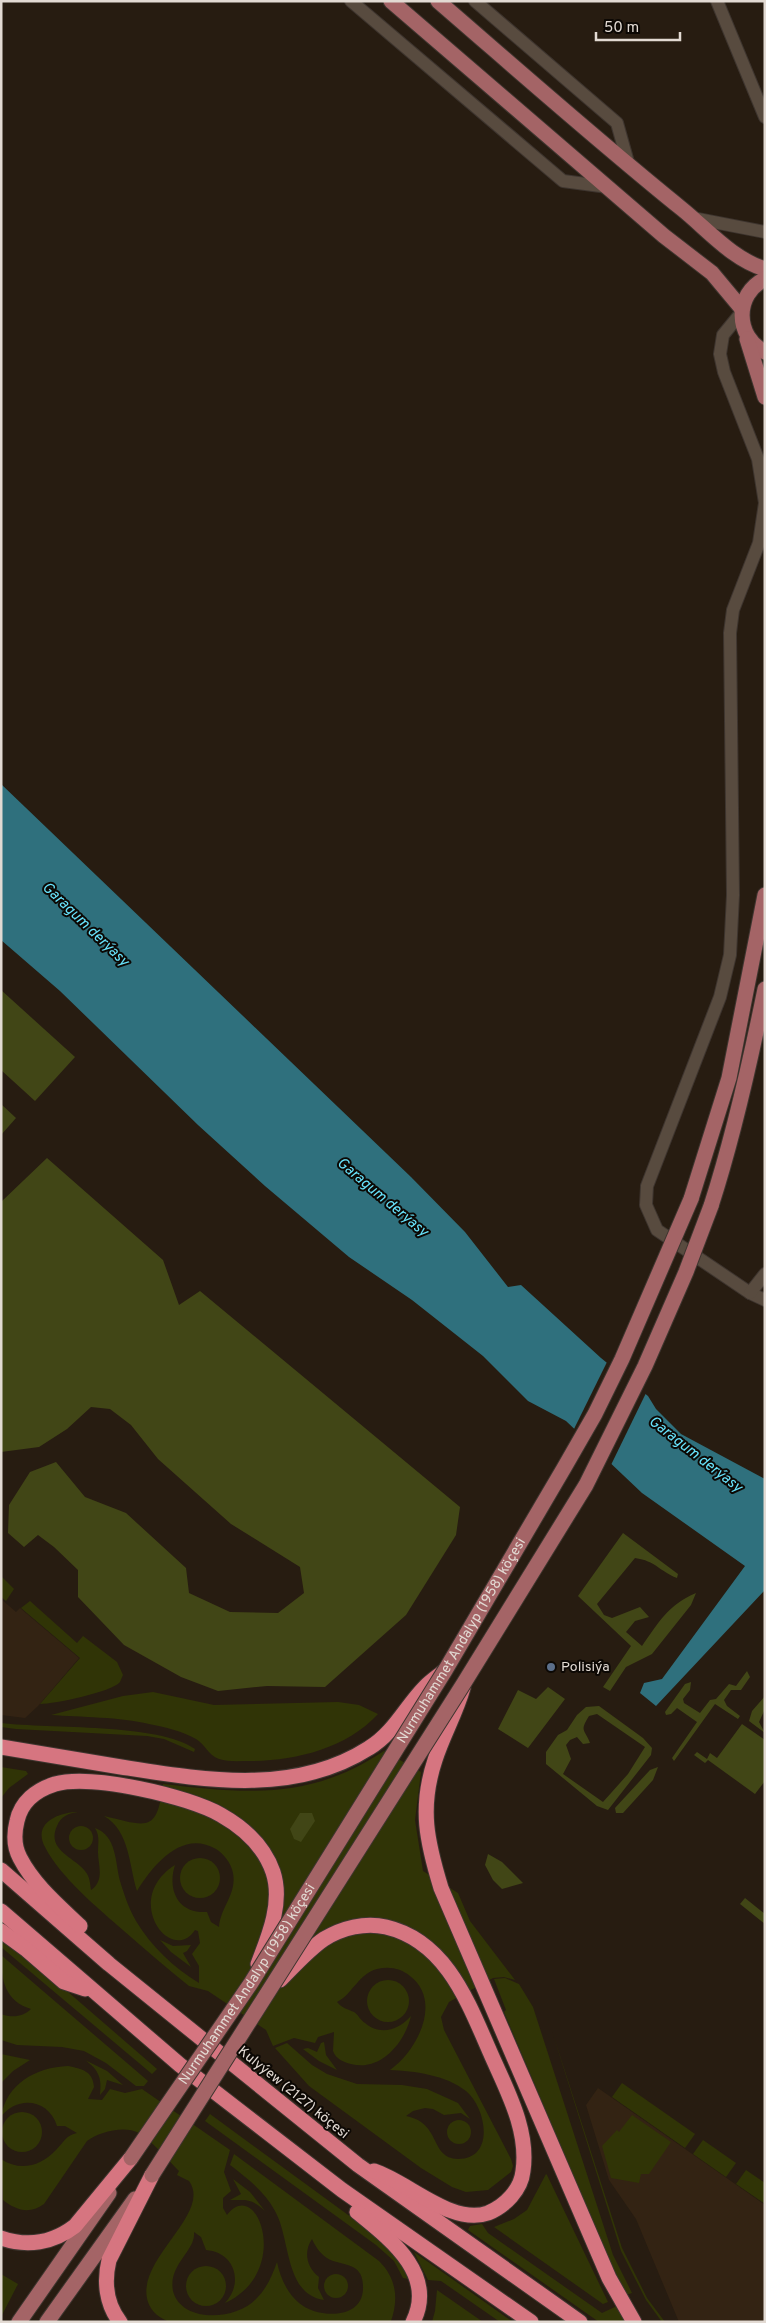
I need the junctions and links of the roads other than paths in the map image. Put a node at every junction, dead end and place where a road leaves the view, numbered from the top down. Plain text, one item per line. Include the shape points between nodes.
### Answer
1 (351, 1) edge
2 (391, 1) edge
3 (438, 1) edge
4 (475, 1) edge
5 (717, 1) edge
6 (765, 117) edge
7 (629, 166) junction
8 (608, 187) junction
9 (693, 218) junction
10 (765, 232) edge
11 (765, 269) edge
12 (765, 279) edge
13 (742, 316) junction
14 (765, 352) edge
15 (765, 397) edge
16 (765, 503) edge
17 (765, 895) edge
18 (765, 989) edge
19 (765, 1274) edge
20 (750, 1293) junction
21 (765, 1300) edge
22 (446, 1669) junction
23 (464, 1683) junction
24 (1, 1747) edge
25 (1, 1870) edge
26 (1, 1911) edge
27 (1, 1931) edge
28 (110, 1964) junction
29 (250, 1983) junction
30 (93, 1992) junction
31 (268, 1992) junction
32 (131, 2158) junction
33 (358, 2165) junction
34 (152, 2175) junction
35 (342, 2190) junction
36 (1, 2238) edge
37 (19, 2322) edge
38 (47, 2322) edge
39 (120, 2322) edge
40 (413, 2322) edge
41 (531, 2322) edge
42 (580, 2322) edge
43 (634, 2322) edge

1 - 8 street via 563,181
2 - 8 main road
3 - 7 main road
4 - 7 street via 617,123
5 - 6 street
7 - 9 main road
8 - 13 main road via 712,273
9 - 10 street
9 - 11 main road via 714,238 754,266
12 - 13 main road via 750,290
13 - 14 main road via 748,338
13 - 15 main road
13 - 16 street via 722,335 720,354 758,459
16 - 20 street via 759,543 732,610 730,633 730,955 720,997 647,1186 646,1205 657,1230
17 - 22 main road, Nurmuhammet Andalyp (1958) köçesi, bridge via 729,1078 691,1199 634,1333 595,1414
18 - 23 main road, Nurmuhammet Andalyp (1958) köçesi, bridge via 746,1085 727,1156 686,1272 645,1366 586,1485
19 - 20 street
20 - 21 street
22 - 24 highway via 425,1687 379,1741 338,1765 295,1778 197,1778
22 - 29 main road, Nurmuhammet Andalyp (1958) köçesi, bridge
23 - 31 main road, Nurmuhammet Andalyp (1958) köçesi, bridge
23 - 43 highway, bridge via 431,1774 427,1792 428,1844 441,1888 609,2278
25 - 28 highway, Kulyýew (2127) köçesi
26 - 30 highway
27 - 30 highway via 64,1982
28 - 29 highway, bridge via 93,1938 36,1882 19,1857 15,1843 18,1813 29,1798 56,1784 102,1783 146,1790 200,1805 220,1814 247,1833 264,1855 276,1885 266,1945
28 - 33 highway, Kulyýew (2127) köçesi
29 - 32 main road, Nurmuhammet Andalyp (1958) köçesi, bridge
30 - 35 highway via 180,2065
31 - 33 highway, bridge via 325,1939 348,1928 377,1925 414,1937 431,1950 447,1968 473,2012 520,2128 523,2172 509,2200 488,2213 465,2215 446,2210 391,2176
31 - 34 main road, Nurmuhammet Andalyp (1958) köçesi, bridge
32 - 36 highway via 75,2226 59,2237 19,2244
32 - 37 main road, Nurmuhammet Andalyp (1958) köçesi
33 - 42 highway, Kulyýew (2127) köçesi
34 - 38 main road, Nurmuhammet Andalyp (1958) köçesi
34 - 39 highway via 106,2272 108,2296
35 - 40 highway via 355,2210 386,2236 412,2266 420,2290 420,2302
35 - 41 highway

